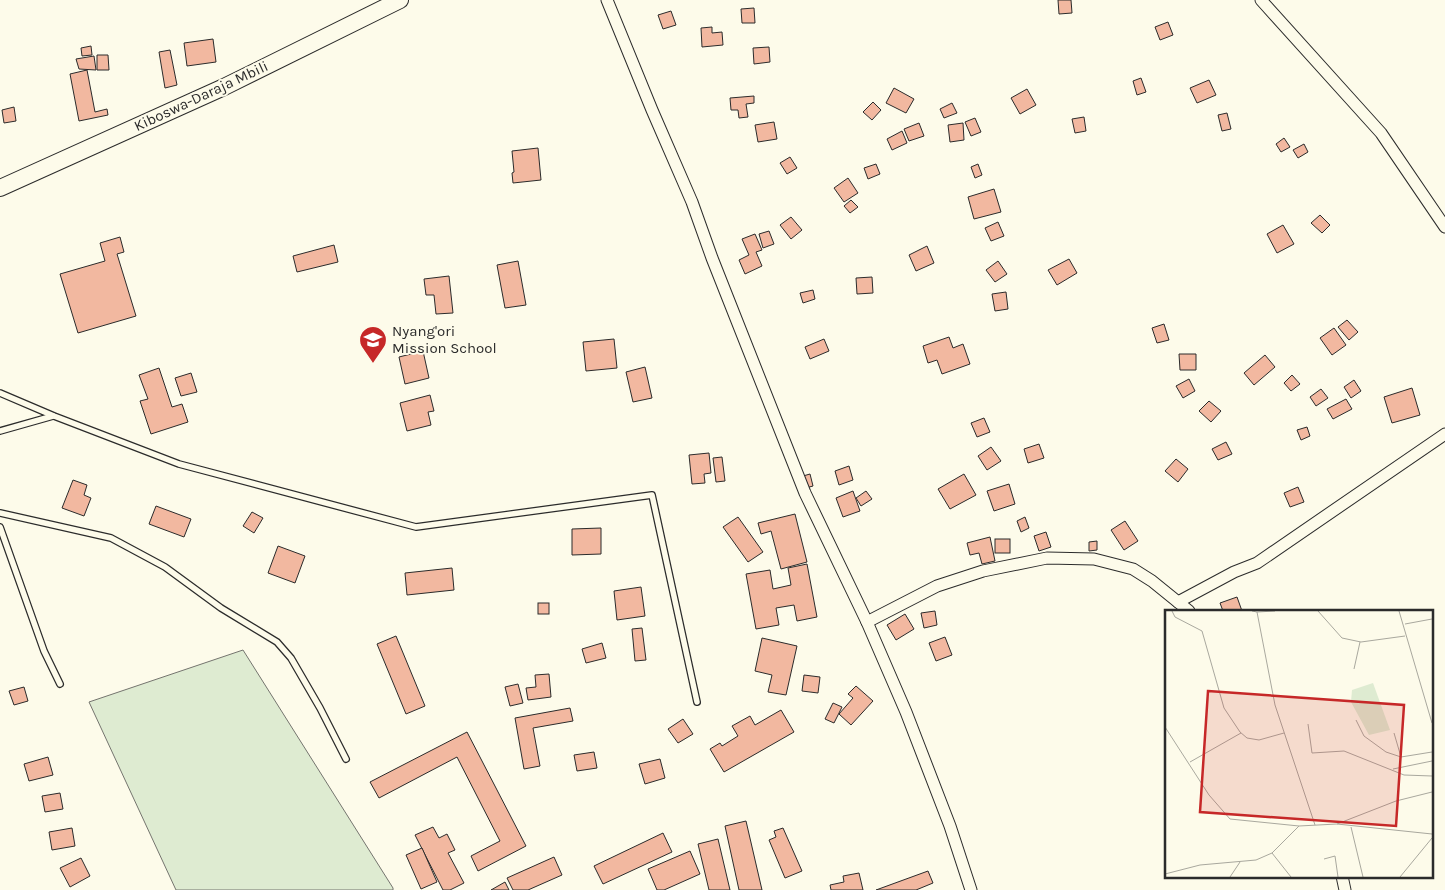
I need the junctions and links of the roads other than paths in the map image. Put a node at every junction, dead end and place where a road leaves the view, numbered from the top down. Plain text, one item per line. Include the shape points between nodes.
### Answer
1 (400, 0) edge
2 (607, 0) edge
3 (1261, 0) edge
4 (0, 188) edge
5 (1445, 227) edge
6 (0, 393) edge
7 (54, 416) junction
8 (0, 431) edge
9 (1445, 434) edge
10 (0, 513) edge
11 (0, 527) edge
12 (1178, 602) junction
13 (1188, 610) edge
14 (867, 622) junction
15 (60, 684) dead end
16 (697, 702) dead end
17 (346, 759) dead end
18 (971, 890) edge

1 - 4 main road, Kiboswa-Daraja Mbili via 224,87
2 - 14 street via 692,202 805,493
3 - 5 street via 1381,133
6 - 7 lane
7 - 8 lane
7 - 16 lane via 179,464 416,527 652,495
9 - 12 street via 1264,558
10 - 17 lane via 112,538 165,567 220,608 277,642 306,683
11 - 15 lane via 44,651
12 - 13 street
12 - 14 street via 1133,569 1094,559 1047,558 983,571 937,586
14 - 18 street via 906,712

